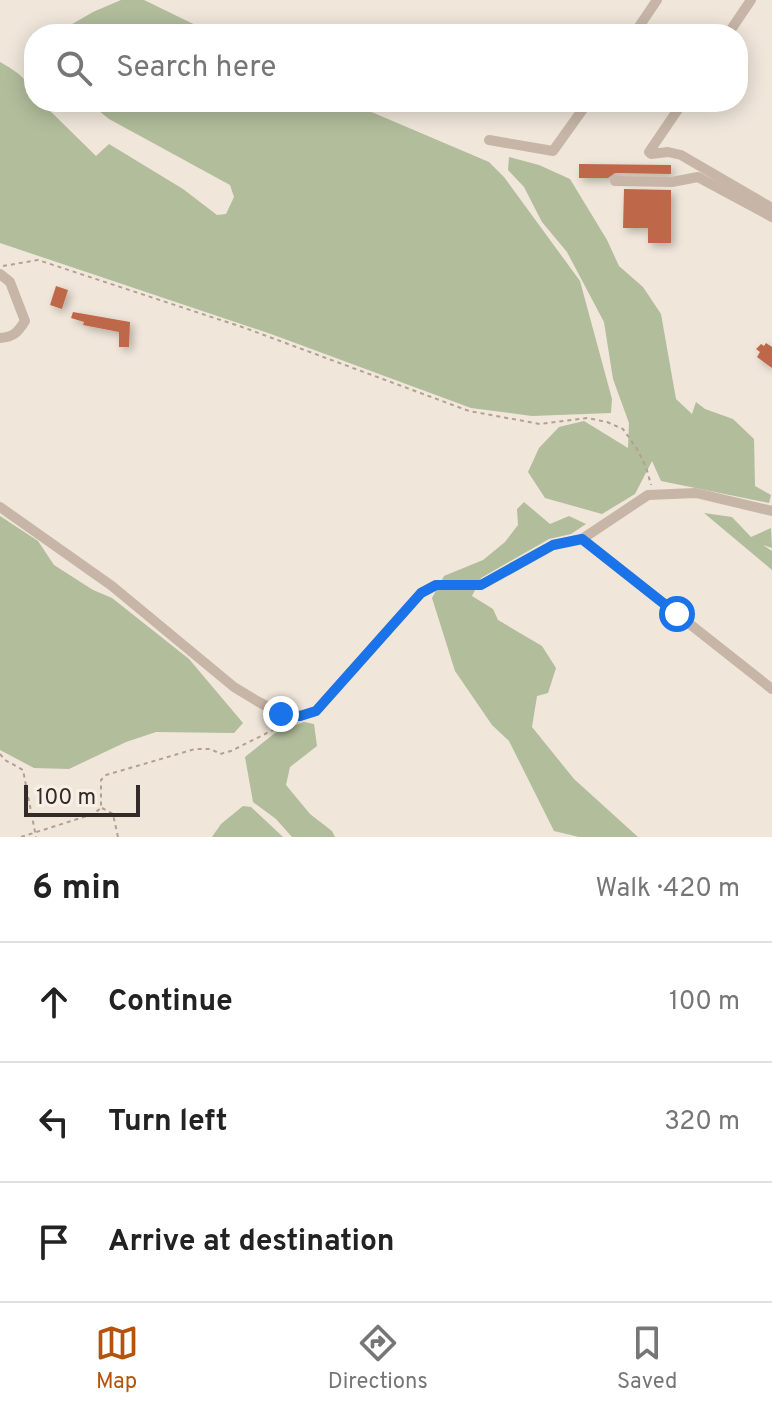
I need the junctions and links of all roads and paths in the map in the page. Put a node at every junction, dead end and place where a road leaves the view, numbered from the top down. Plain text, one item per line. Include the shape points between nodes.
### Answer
1 (657, 0) edge
2 (751, 0) edge
3 (641, 24) edge
4 (735, 24) edge
5 (581, 112) edge
6 (676, 112) edge
7 (489, 140) dead end
8 (615, 181) dead end
9 (772, 208) edge
10 (772, 217) edge
11 (0, 266) edge
12 (0, 274) edge
13 (0, 338) edge
14 (653, 494) junction
15 (0, 507) edge
16 (772, 511) edge
17 (582, 539) junction
18 (772, 689) edge
19 (300, 716) junction
20 (0, 754) edge
21 (101, 808) junction
22 (35, 835) edge
23 (21, 837) edge
24 (118, 837) edge

1 - 3 street
2 - 4 street
5 - 7 street via 553,151
6 - 9 street via 649,152 681,155
8 - 10 street via 698,177
11 - 14 path via 38,260 245,328 469,411 540,424 587,418 607,422 623,429 637,449
12 - 13 street via 10,282 25,321 18,333
14 - 16 street via 696,493
14 - 17 street
15 - 19 street via 112,586 234,687 281,714
17 - 18 street
17 - 19 street via 553,545 481,585 436,585 421,593 316,711
19 - 21 path via 231,751 195,749 106,775 101,780
20 - 22 path via 23,770
21 - 22 path
21 - 24 path via 113,814
22 - 23 path

